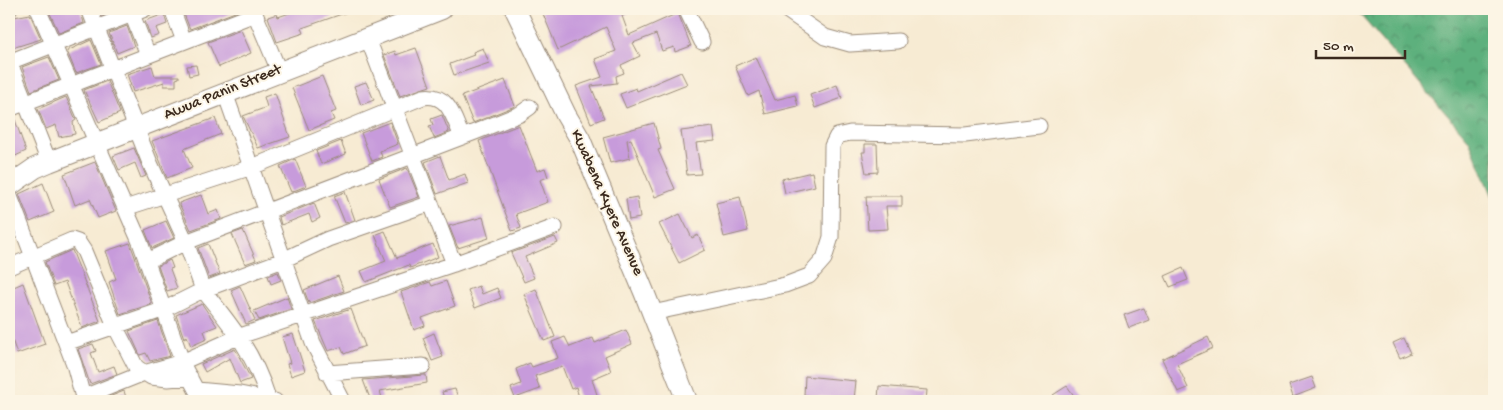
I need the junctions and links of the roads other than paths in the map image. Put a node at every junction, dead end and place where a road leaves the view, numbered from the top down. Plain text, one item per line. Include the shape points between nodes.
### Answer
1 (38, 9) edge
2 (89, 9) edge
3 (172, 9) edge
4 (442, 9) edge
5 (515, 9) edge
6 (686, 9) edge
7 (785, 9) edge
8 (136, 10) edge
9 (254, 11) edge
10 (97, 26) junction
11 (367, 36) junction
12 (898, 41) dead end
13 (184, 42) junction
14 (702, 42) dead end
15 (52, 44) junction
16 (148, 55) junction
17 (9, 62) edge
18 (114, 68) junction
19 (279, 72) junction
20 (69, 84) junction
21 (225, 93) junction
22 (26, 103) junction
23 (530, 107) dead end
24 (395, 108) junction
25 (9, 109) edge
26 (1039, 126) dead end
27 (138, 127) junction
28 (462, 137) junction
29 (98, 143) junction
30 (413, 156) junction
31 (50, 162) junction
32 (252, 167) junction
33 (9, 186) edge
34 (9, 194) edge
35 (164, 194) junction
36 (431, 203) junction
37 (125, 208) junction
38 (267, 213) junction
39 (555, 227) dead end
40 (186, 242) junction
41 (32, 257) junction
42 (283, 260) junction
43 (147, 261) junction
44 (454, 264) junction
45 (9, 266) edge
46 (203, 290) junction
47 (165, 309) junction
48 (652, 313) junction
49 (304, 315) junction
50 (115, 326) junction
51 (240, 336) junction
52 (66, 343) junction
53 (182, 362) junction
54 (423, 366) dead end
55 (144, 373) junction
56 (327, 373) junction
57 (196, 390) edge
58 (84, 399) edge
59 (272, 400) edge
60 (343, 401) edge
61 (686, 401) edge

1 - 15 street
2 - 10 street
3 - 13 street
4 - 11 main road, Awua Panin Street
5 - 48 main road, Kwabena Kyere Avenue via 580,138
6 - 14 street
7 - 12 street via 825,37 850,44
8 - 10 street
8 - 16 street
9 - 13 street
9 - 19 street
10 - 15 street
10 - 18 street
11 - 19 main road, Awua Panin Street
11 - 24 street
13 - 16 street
15 - 17 street
15 - 20 street
16 - 18 street
17 - 22 street
18 - 20 street
18 - 27 street
19 - 21 main road, Awua Panin Street
20 - 22 street
20 - 29 street
21 - 27 main road, Awua Panin Street
21 - 32 street
22 - 25 street
22 - 31 street
23 - 28 street
24 - 28 street via 423,97 439,98 447,103
24 - 30 street
24 - 32 street
26 - 48 street via 965,135 850,133 837,136 832,146 831,237 824,259 809,276 785,285
27 - 29 main road, Awua Panin Street
27 - 35 street
28 - 30 street
29 - 31 main road, Awua Panin Street
29 - 37 street
30 - 36 street
30 - 38 street
31 - 33 main road, Awua Panin Street
32 - 35 street
32 - 38 street
34 - 41 street
35 - 37 street
35 - 40 street
36 - 42 street via 328,239
36 - 44 street
37 - 43 street
38 - 40 street
38 - 42 street
39 - 44 street
40 - 43 street
40 - 46 street
41 - 45 street
41 - 50 street via 72,240 78,242
41 - 52 street
42 - 46 street
42 - 49 street
43 - 47 street
44 - 49 street
46 - 47 street
46 - 51 street
47 - 50 street
47 - 53 street
48 - 61 main road, Kwabena Kyere Avenue
49 - 51 street
49 - 56 street
50 - 52 street
50 - 55 street via 136,367
51 - 53 street
51 - 59 street
52 - 58 street
53 - 55 street
53 - 57 street
54 - 56 street
55 - 57 street
55 - 58 street
56 - 60 street
57 - 59 street

